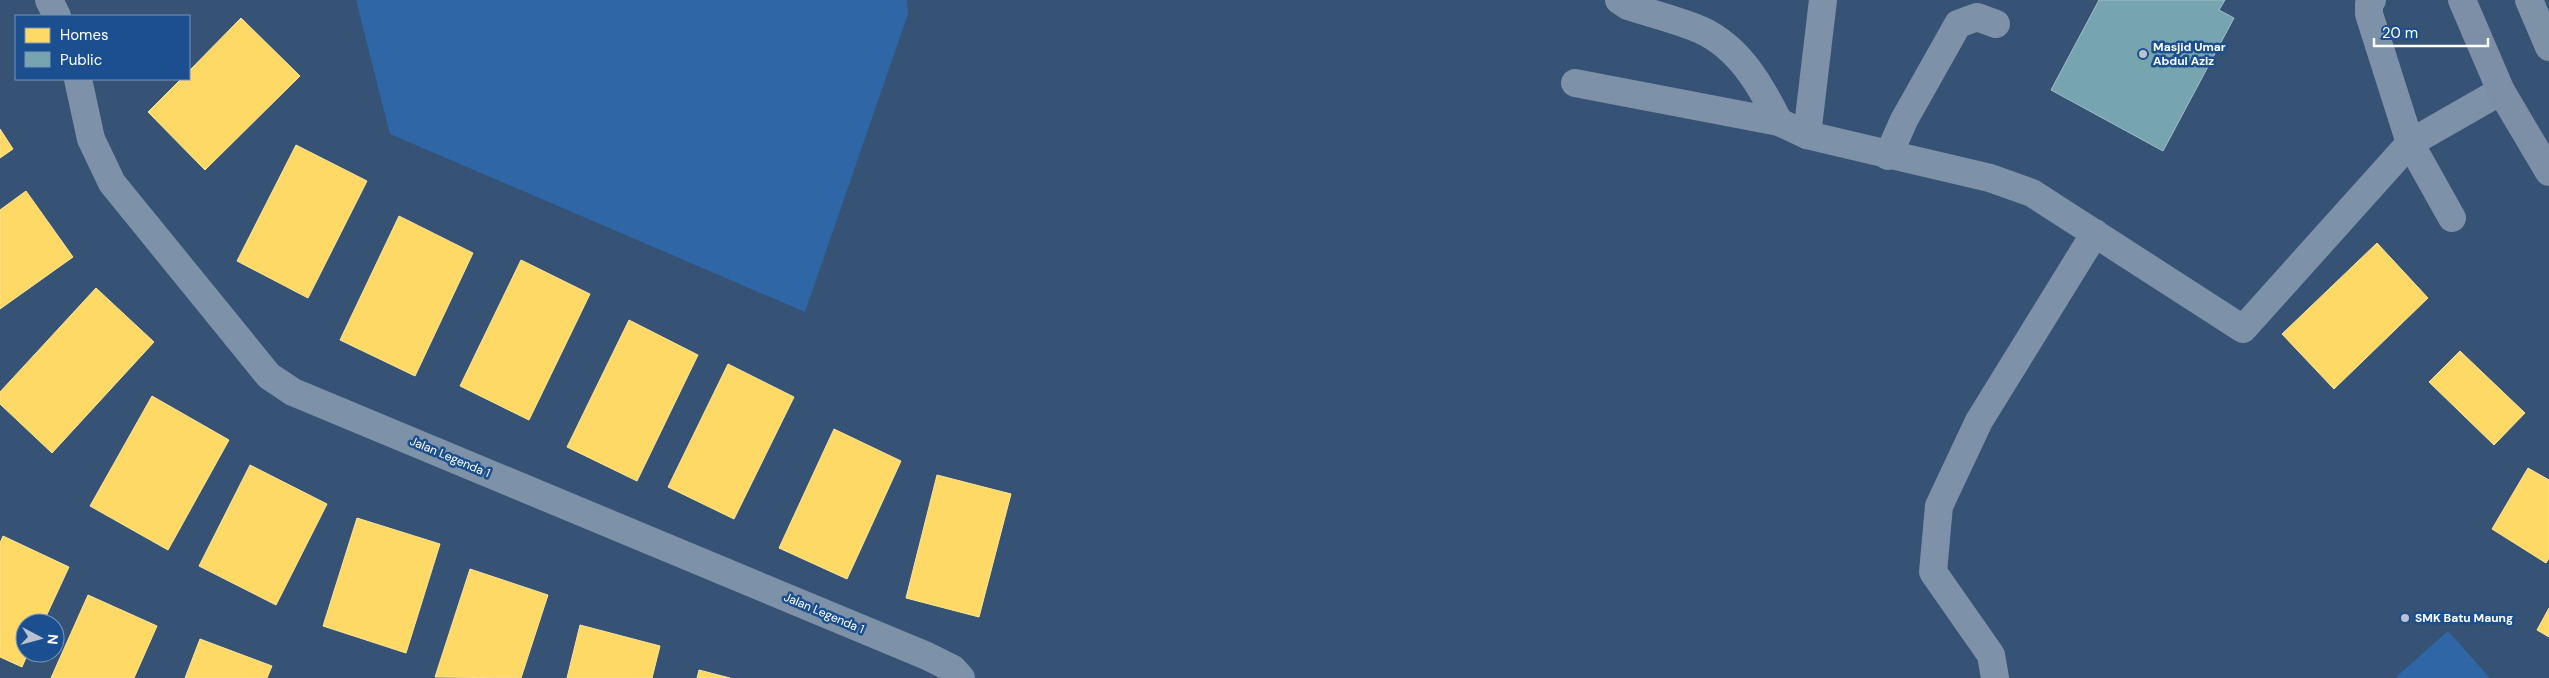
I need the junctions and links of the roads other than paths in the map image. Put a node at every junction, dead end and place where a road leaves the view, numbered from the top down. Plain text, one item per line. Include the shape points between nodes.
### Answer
1 (49, 0) edge
2 (1619, 0) edge
3 (1823, 0) edge
4 (2372, 0) edge
5 (2462, 0) edge
6 (2529, 0) edge
7 (57, 15) edge
8 (1996, 24) dead end
9 (2549, 46) edge
10 (78, 80) edge
11 (1575, 83) dead end
12 (2501, 91) junction
13 (1779, 122) junction
14 (1807, 136) junction
15 (2410, 142) junction
16 (1888, 156) junction
17 (2549, 172) edge
18 (2452, 218) dead end
19 (2095, 233) junction
20 (961, 678) edge
21 (1995, 678) edge

1 - 7 street
2 - 13 street via 1702,31 1731,50 1761,86
3 - 14 street
4 - 15 street via 2369,14
5 - 12 main road
6 - 9 highway
8 - 16 street via 1978,17 1967,19 1955,28 1904,120
10 - 20 street, Jalan Legenda 1 via 91,139 112,183 269,376 293,392 927,656 953,669
11 - 13 street
12 - 15 street
12 - 17 main road
13 - 14 street
14 - 16 street
15 - 18 street
15 - 19 street via 2243,329
16 - 19 street via 1990,178 2032,193
19 - 21 street via 1979,421 1939,506 1933,572 1991,655

